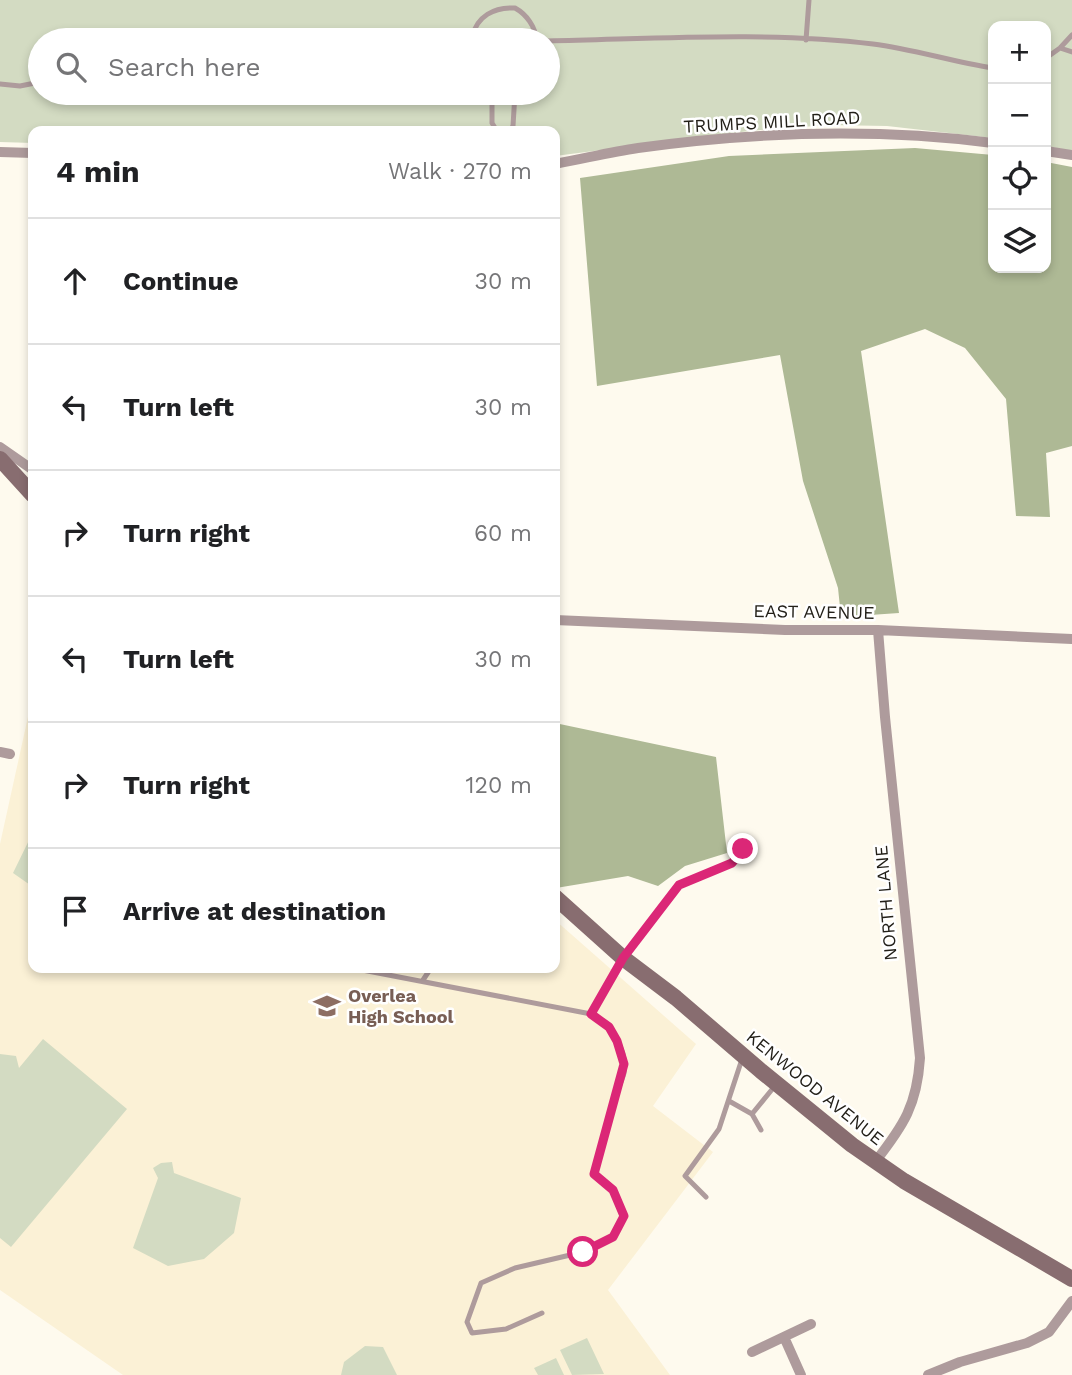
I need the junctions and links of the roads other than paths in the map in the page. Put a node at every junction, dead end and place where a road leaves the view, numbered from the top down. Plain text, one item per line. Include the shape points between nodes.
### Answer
1 (505, 0) edge
2 (809, 0) edge
3 (505, 8) junction
4 (475, 28) edge
5 (533, 28) edge
6 (1072, 35) edge
7 (806, 40) junction
8 (560, 41) edge
9 (1060, 48) junction
10 (1072, 52) edge
11 (1051, 54) edge
12 (988, 67) edge
13 (0, 84) edge
14 (28, 84) edge
15 (492, 105) edge
16 (514, 105) edge
17 (494, 126) edge
18 (513, 126) edge
19 (988, 142) edge
20 (0, 152) edge
21 (1051, 152) edge
22 (28, 153) edge
23 (1072, 155) edge
24 (560, 163) edge
25 (0, 447) edge
26 (0, 459) edge
27 (28, 467) edge
28 (28, 490) edge
29 (560, 620) edge
30 (878, 630) junction
31 (1072, 639) edge
32 (744, 841) dead end
33 (560, 901) edge
34 (623, 958) junction
35 (390, 973) edge
36 (428, 973) edge
37 (423, 980) junction
38 (591, 1014) junction
39 (743, 1056) junction
40 (776, 1084) junction
41 (729, 1101) junction
42 (752, 1114) junction
43 (761, 1130) dead end
44 (875, 1162) junction
45 (706, 1197) dead end
46 (1072, 1279) edge
47 (1072, 1301) edge
48 (542, 1313) dead end
49 (811, 1324) dead end
50 (784, 1337) junction
51 (752, 1352) dead end
52 (802, 1375) edge
53 (928, 1375) edge

1 - 3 lane
2 - 7 lane
3 - 4 lane via 485,16
3 - 5 lane via 522,12
6 - 9 lane
7 - 8 lane
7 - 12 lane via 875,44
9 - 10 lane
9 - 11 lane
13 - 14 lane
15 - 17 lane
16 - 18 lane
19 - 24 street, TRUMPS MILL ROAD via 852,133 757,137 638,148
20 - 22 street
21 - 23 street
25 - 27 street
26 - 28 main road
29 - 30 street, EAST AVENUE
30 - 31 street, EAST AVENUE
30 - 44 street, NORTH LANE via 920,1058 907,1117
32 - 34 lane via 732,863 679,885
33 - 34 main road, KENWOOD AVENUE
34 - 38 lane
34 - 39 main road, KENWOOD AVENUE
35 - 37 lane
36 - 37 lane
37 - 38 lane
38 - 48 lane via 609,1027 624,1064 594,1174 613,1190 624,1216 613,1237 583,1252 514,1268 481,1283 467,1322 472,1333 506,1329
39 - 40 main road, KENWOOD AVENUE
39 - 41 lane
40 - 42 lane
40 - 44 main road, KENWOOD AVENUE
41 - 42 lane
41 - 45 lane via 719,1129 685,1176
42 - 43 lane
44 - 46 main road, KENWOOD AVENUE
47 - 53 street via 1049,1332
49 - 50 street
50 - 51 street
50 - 52 street

